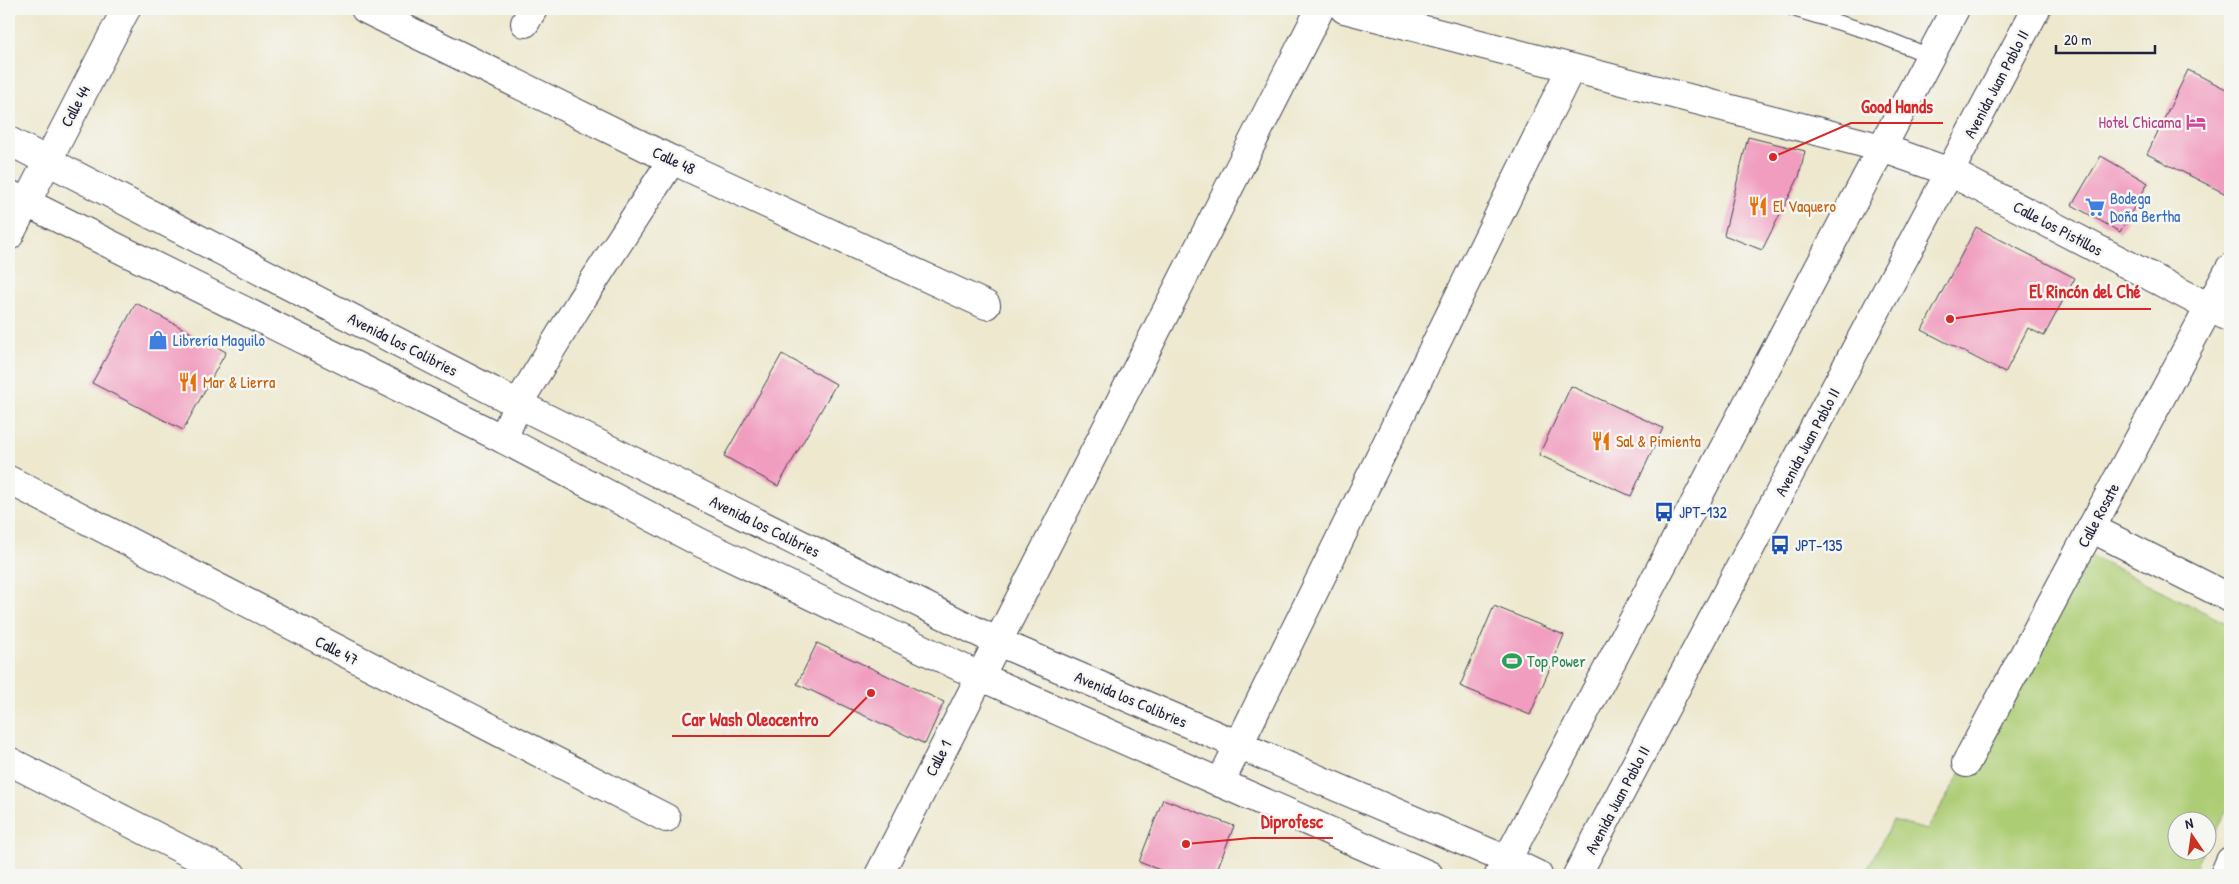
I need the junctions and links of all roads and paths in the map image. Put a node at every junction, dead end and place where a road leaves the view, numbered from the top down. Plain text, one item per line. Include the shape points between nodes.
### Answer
1 (126, 9) edge
2 (364, 9) edge
3 (1320, 9) edge
4 (1344, 9) edge
5 (1793, 9) edge
6 (1955, 9) edge
7 (2036, 9) edge
8 (1930, 56) junction
9 (1571, 68) junction
10 (9, 141) edge
11 (1882, 148) junction
12 (46, 160) junction
13 (672, 160) junction
14 (1950, 172) junction
15 (17, 198) edge
16 (9, 236) edge
17 (2230, 268) edge
18 (986, 305) dead end
19 (2220, 313) edge
20 (518, 404) junction
21 (503, 439) junction
22 (9, 480) edge
23 (2091, 528) junction
24 (2230, 598) edge
25 (998, 642) junction
26 (979, 676) junction
27 (1238, 745) junction
28 (9, 761) edge
29 (1966, 763) dead end
30 (1220, 783) junction
31 (666, 818) dead end
32 (2230, 862) edge
33 (1503, 868) edge
34 (1413, 872) edge
35 (229, 875) edge
36 (879, 875) edge
37 (1538, 875) edge
38 (1577, 875) edge
39 (2224, 875) edge

1 - 12 street, Calle 44
2 - 13 street, Calle 48
3 - 25 street, Calle 1
4 - 9 street, Calle los Pistillos
5 - 8 lane via 1870,32
6 - 8 street
7 - 14 street, Avenida Juan Pablo II
8 - 11 street
9 - 11 street, Calle los Pistillos
9 - 27 street
10 - 12 street, Avenida los Colibries
11 - 14 street, Calle los Pistillos
11 - 33 street
12 - 15 street, Calle 44
12 - 20 street, Avenida los Colibries
13 - 18 street, Calle 48
13 - 20 street
14 - 19 street, Calle los Pistillos
14 - 38 street, Avenida Juan Pablo II
15 - 16 street, Calle 44
15 - 21 street
17 - 19 street, Calle Rosate
19 - 23 street, Calle Rosate
20 - 21 street
20 - 25 street, Avenida los Colibries
21 - 26 street via 701,543
22 - 31 street, Calle 47
23 - 24 street
23 - 29 street, Calle Rosate
25 - 26 street, Calle 1
25 - 27 street, Avenida los Colibries
26 - 30 street
26 - 36 street, Calle 1
27 - 30 street
27 - 33 street, Avenida los Colibries
28 - 35 street
30 - 34 street
32 - 39 street
33 - 37 street, Avenida los Colibries

